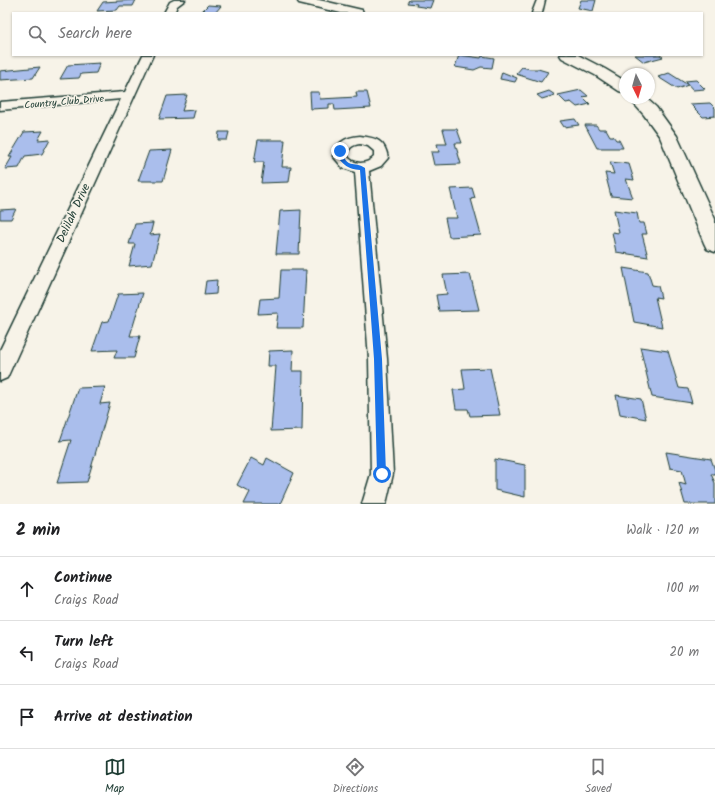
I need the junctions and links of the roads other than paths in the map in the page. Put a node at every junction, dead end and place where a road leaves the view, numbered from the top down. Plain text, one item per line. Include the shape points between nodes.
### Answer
1 (181, 0) edge
2 (303, 0) edge
3 (541, 0) edge
4 (169, 12) edge
5 (353, 12) edge
6 (536, 12) edge
7 (148, 56) edge
8 (569, 56) edge
9 (619, 84) edge
10 (128, 95) junction
11 (643, 104) edge
12 (0, 106) edge
13 (362, 168) dead end
14 (714, 240) edge
15 (0, 371) edge
16 (374, 504) edge

1 - 4 street via 173,4
2 - 5 street
3 - 6 street
7 - 10 street, Delilah Drive
8 - 9 street
10 - 12 street, Country Club Drive
10 - 15 street, Delilah Drive
11 - 14 street via 668,136
13 - 16 street via 378,359 382,474

